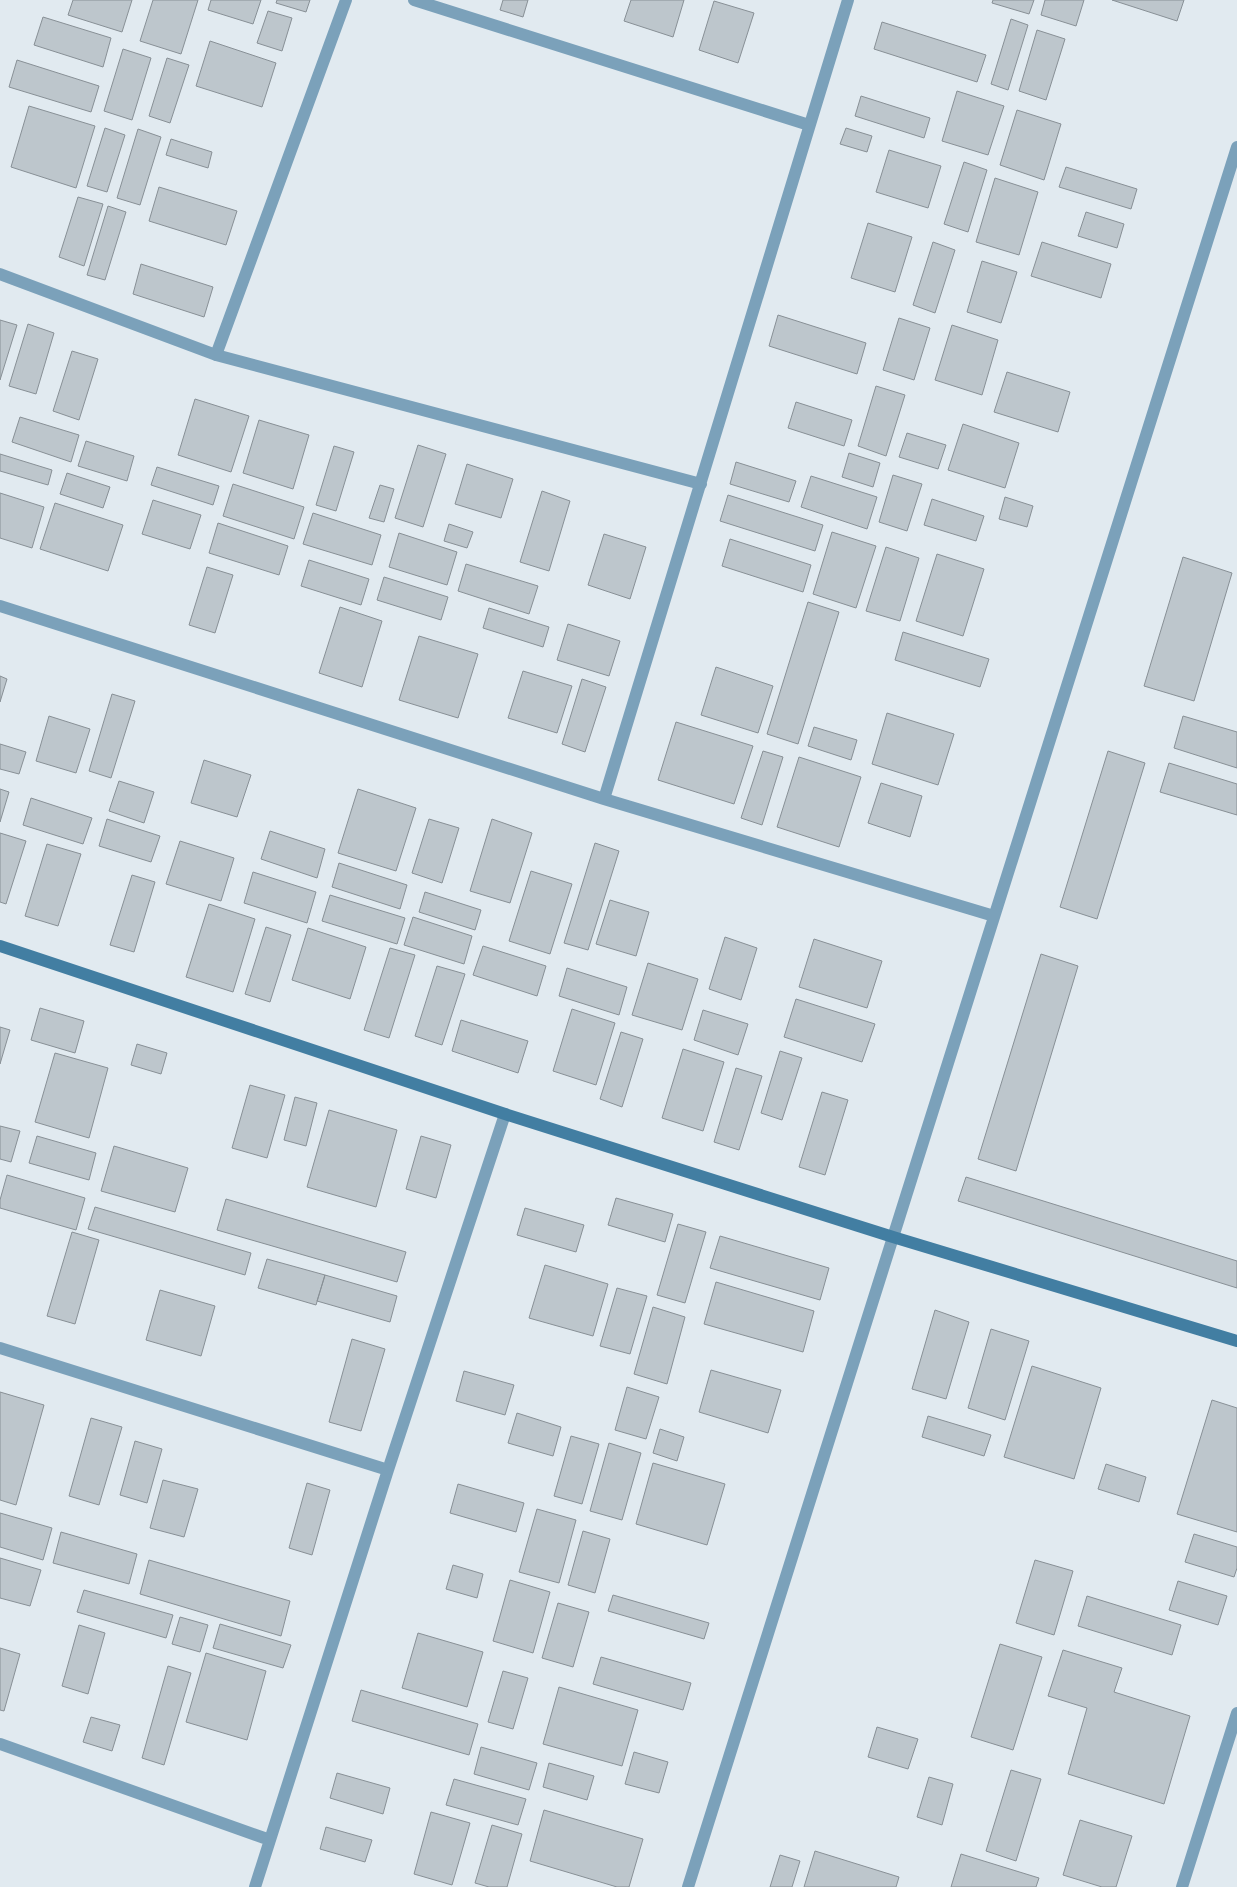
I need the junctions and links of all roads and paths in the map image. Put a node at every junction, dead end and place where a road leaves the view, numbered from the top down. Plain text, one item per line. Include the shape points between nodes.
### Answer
1 (346, 0) edge
2 (414, 0) edge
3 (848, 0) edge
4 (809, 125) junction
5 (1237, 147) edge
6 (0, 274) edge
7 (216, 354) junction
8 (702, 484) junction
9 (0, 606) edge
10 (604, 799) junction
11 (994, 916) junction
12 (0, 946) edge
13 (505, 1114) junction
14 (893, 1237) junction
15 (1237, 1341) edge
16 (0, 1348) edge
17 (388, 1470) junction
18 (1237, 1713) edge
19 (0, 1744) edge
20 (270, 1840) junction
21 (255, 1887) edge
22 (688, 1887) edge
23 (1182, 1887) edge

1 - 7 street
2 - 4 street
3 - 4 street
4 - 8 street
5 - 11 street
6 - 7 street
7 - 8 street
8 - 10 street
9 - 10 street
10 - 11 street
11 - 14 street
12 - 13 street
13 - 14 street
13 - 17 street
14 - 15 street
14 - 22 street
16 - 17 street
17 - 20 street
18 - 23 street
19 - 20 street
20 - 21 street

